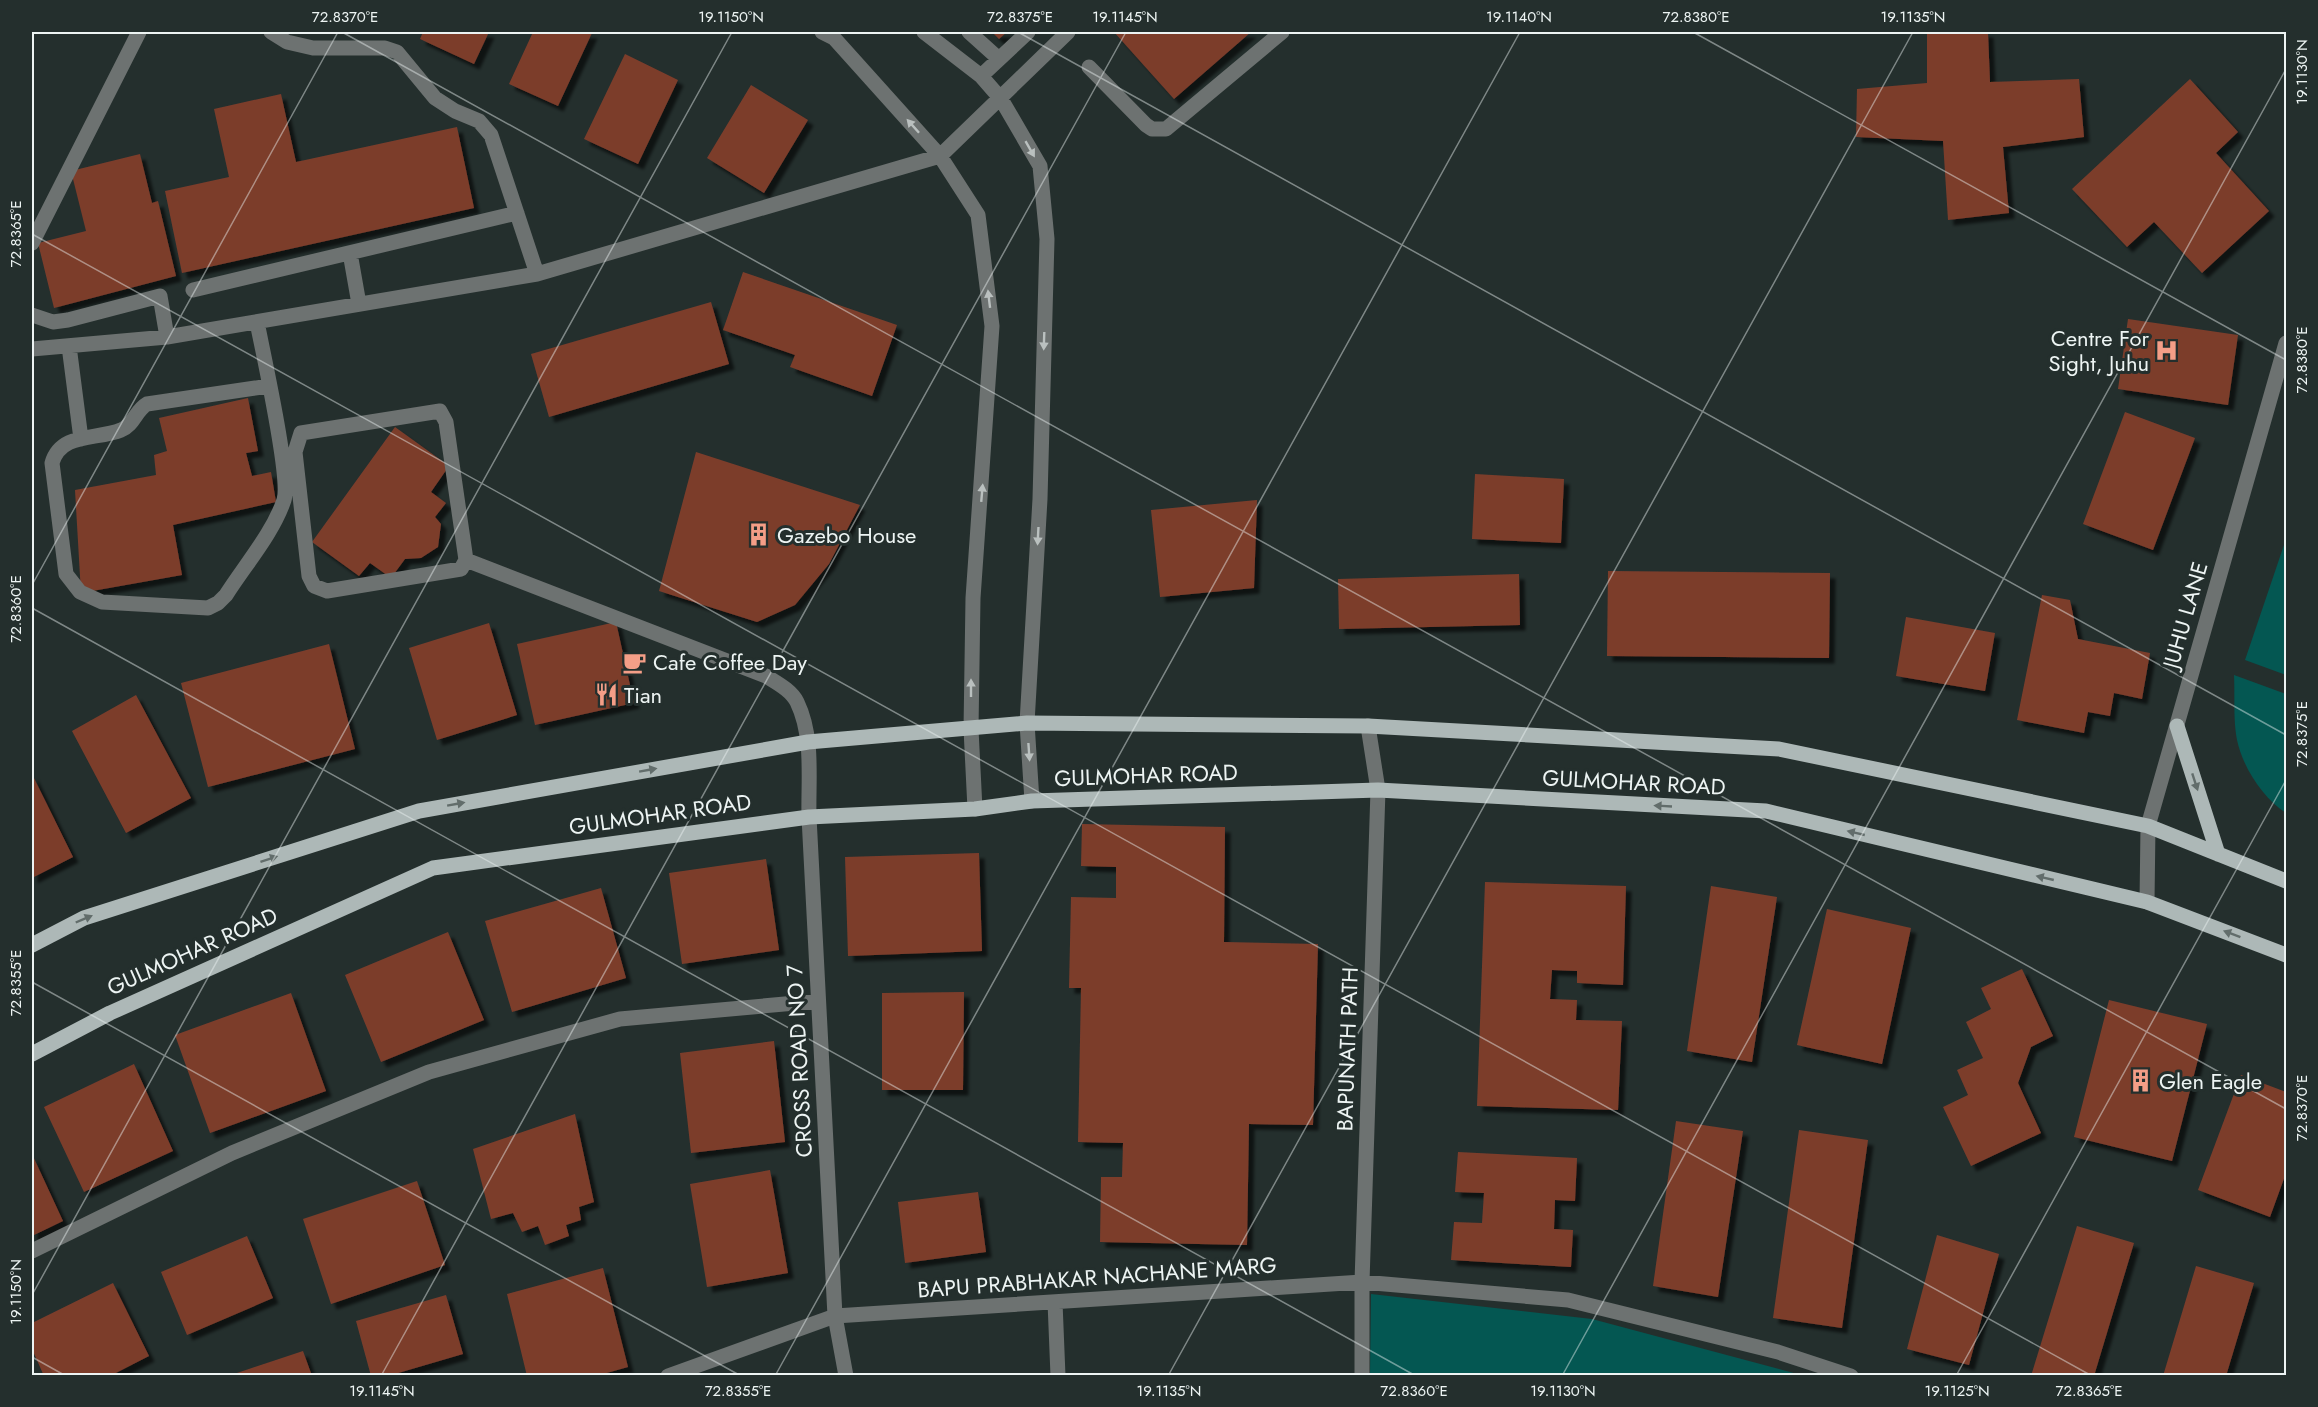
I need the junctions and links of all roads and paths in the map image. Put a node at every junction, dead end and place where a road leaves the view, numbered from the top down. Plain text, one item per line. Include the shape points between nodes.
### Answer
1 (139, 32) edge
2 (271, 32) edge
3 (822, 32) edge
4 (924, 32) edge
5 (969, 32) edge
6 (1028, 32) edge
7 (1068, 32) edge
8 (1282, 32) edge
9 (999, 59) junction
10 (1089, 68) dead end
11 (981, 76) junction
12 (1001, 99) junction
13 (939, 156) junction
14 (517, 213) junction
15 (32, 243) edge
16 (350, 253) junction
17 (537, 274) junction
18 (193, 290) dead end
19 (359, 304) junction
20 (32, 315) edge
21 (257, 322) junction
22 (167, 337) junction
23 (2286, 343) edge
24 (69, 346) junction
25 (32, 349) edge
26 (268, 386) junction
27 (81, 439) junction
28 (466, 560) junction
29 (1027, 723) junction
30 (1368, 726) junction
31 (2177, 726) junction
32 (971, 729) junction
33 (808, 742) junction
34 (1378, 790) junction
35 (1032, 801) junction
36 (975, 809) junction
37 (808, 817) junction
38 (2148, 826) junction
39 (2218, 854) junction
40 (2286, 881) edge
41 (2147, 902) junction
42 (32, 945) edge
43 (2286, 955) edge
44 (818, 1001) junction
45 (32, 1054) edge
46 (32, 1251) edge
47 (1362, 1282) junction
48 (1055, 1302) junction
49 (835, 1316) junction
50 (668, 1376) edge
51 (846, 1376) edge
52 (1058, 1376) edge
53 (1362, 1376) edge
54 (1851, 1376) edge

1 - 15 street
2 - 14 street via 287,42 312,48 385,48 398,52 435,98 479,121 491,135
13 -> 3 street via 834,39
4 - 11 street
5 - 9 street
6 - 9 street
7 - 12 street
8 - 10 street via 1166,129 1146,125
9 - 11 street
11 - 12 street
12 - 13 street
12 -> 29 street via 1040,166 1047,239 1040,499
13 - 17 street
32 -> 13 street via 972,598 993,326 978,215
14 - 16 street
14 - 17 street
16 - 18 street
16 - 19 street
17 - 19 street
19 - 21 street
20 - 22 street via 53,322 68,320 160,296
21 - 22 street
21 - 26 street
22 - 24 street
23 - 31 street, JUHU LANE
24 - 25 street
24 - 27 street
26 - 27 street via 147,404 138,409 130,425 121,431
26 - 27 street via 286,489 284,499 226,594 208,608 102,602 74,586 66,574 52,463 65,443
28 - 28 street via 461,569 453,572 327,591 314,586 309,576 295,452 301,433 440,411 446,422
28 - 33 street, CROSS ROAD NO 7 via 766,676 797,701
29 - 30 main road, GULMOHAR ROAD
29 - 32 main road, GULMOHAR ROAD
29 -> 35 street
30 - 34 street, BAPUNATH PATH
30 - 38 main road, GULMOHAR ROAD via 1779,749
31 - 38 street, JUHU LANE
31 -> 39 main road
32 - 33 main road, GULMOHAR ROAD
32 - 36 street
33 - 37 street, CROSS ROAD NO 7
42 -> 33 main road, GULMOHAR ROAD via 84,918 419,811
34 - 35 main road, GULMOHAR ROAD
41 -> 34 main road, GULMOHAR ROAD via 1766,811
34 - 47 street, BAPUNATH PATH
35 - 36 main road, GULMOHAR ROAD
36 - 37 main road, GULMOHAR ROAD
37 - 44 street, CROSS ROAD NO 7
37 - 45 main road, GULMOHAR ROAD via 433,868 110,1013
38 - 39 main road, GULMOHAR ROAD
38 - 41 street, JUHU LANE
39 - 40 main road, GULMOHAR ROAD
43 -> 41 main road, GULMOHAR ROAD
44 - 46 street via 620,1019 429,1072 232,1153
44 - 49 street, CROSS ROAD NO 7
47 - 48 street, BAPU PRABHAKAR NACHANE MARG
47 - 53 street, BAPUNATH PATH
47 - 54 street, BAPU PRABHAKAR NACHANE MARG via 1568,1300 1778,1352
48 - 49 street, BAPU PRABHAKAR NACHANE MARG
48 - 52 street
49 - 50 street, BAPU PRABHAKAR NACHANE MARG
49 - 51 street, CROSS ROAD NO 7

